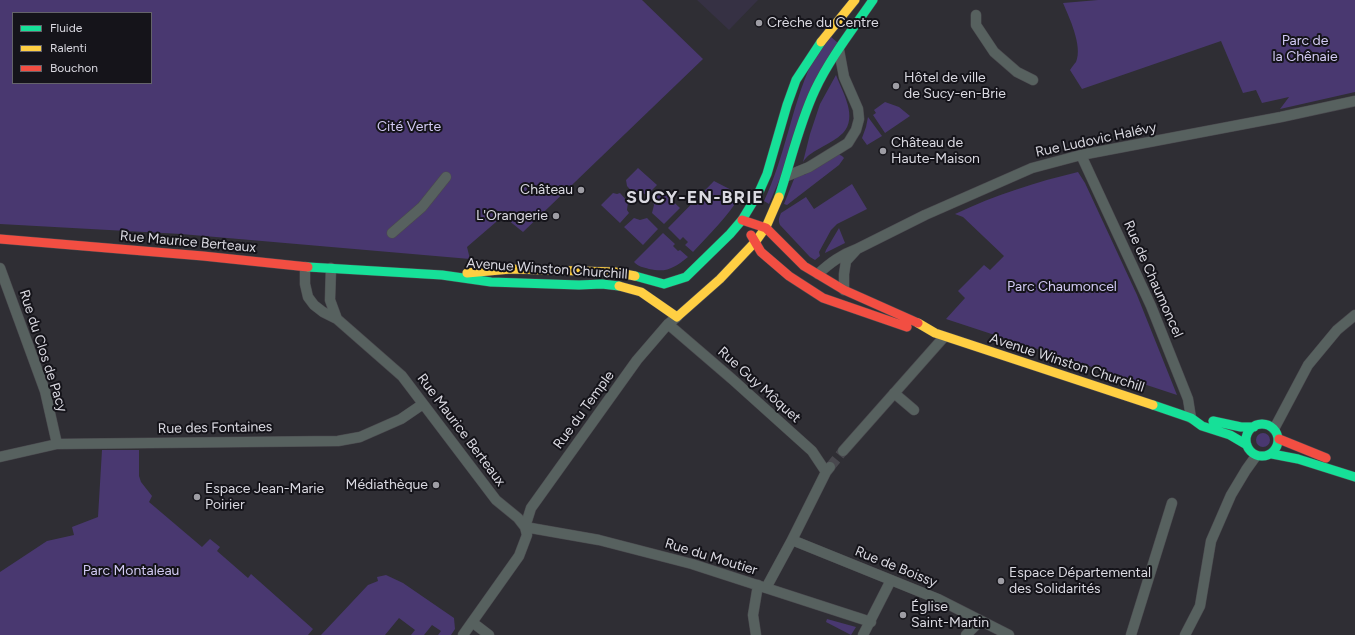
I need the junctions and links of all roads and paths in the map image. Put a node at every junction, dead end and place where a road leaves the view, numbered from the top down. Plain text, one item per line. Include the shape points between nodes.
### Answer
1 (855, 0) edge
2 (873, 0) edge
3 (976, 15) dead end
4 (839, 50) junction
5 (1033, 80) dead end
6 (1355, 101) edge
7 (1081, 154) junction
8 (787, 176) junction
9 (446, 177) dead end
10 (742, 220) junction
11 (766, 228) junction
12 (392, 233) dead end
13 (0, 240) edge
14 (756, 242) junction
15 (857, 248) junction
16 (305, 266) junction
17 (0, 268) edge
18 (331, 268) junction
19 (818, 274) junction
20 (442, 275) junction
21 (844, 290) junction
22 (1355, 315) edge
23 (677, 317) junction
24 (337, 319) junction
25 (668, 324) junction
26 (939, 335) junction
27 (894, 393) junction
28 (423, 404) junction
29 (914, 410) dead end
30 (1190, 418) junction
31 (1254, 427) junction
32 (1274, 429) junction
33 (1279, 439) junction
34 (57, 444) junction
35 (1247, 445) junction
36 (843, 452) tunnel mouth
37 (1272, 454) junction
38 (1256, 456) junction
39 (0, 457) edge
40 (1355, 470) edge
41 (1355, 477) edge
42 (1172, 503) dead end
43 (525, 527) junction
44 (792, 540) junction
45 (892, 580) junction
46 (762, 587) junction
47 (980, 621) junction
48 (472, 622) junction
49 (871, 622) junction
50 (463, 635) edge
51 (489, 635) edge
52 (756, 635) edge
53 (863, 635) edge
54 (966, 635) edge
55 (1009, 635) edge
56 (1131, 635) edge
57 (1186, 635) edge

1 - 10 street via 817,47 796,80 786,105 767,174
2 - 4 street
3 - 5 street via 976,25 994,52 1017,72
4 - 8 street via 809,103
4 - 8 street via 844,77 858,109 856,130 848,142 809,167
6 - 7 street, Rue Ludovic Halévy
7 - 15 street, Rue Ludovic Halévy via 1018,173
7 - 30 street, Rue de Chaumoncel via 1151,306 1188,400
8 - 11 street
9 - 12 street via 422,207
10 - 11 street, Avenue Winston Churchill
10 - 14 street, Avenue Winston Churchill
10 - 20 street, Avenue Winston Churchill via 686,277 664,284 615,272 511,269
11 - 14 street
11 - 19 street, Avenue Winston Churchill via 804,266
13 - 16 street, Rue Maurice Berteaux
14 - 23 street via 693,305
14 - 26 street, Avenue Winston Churchill via 761,252 788,276 823,298 914,330
15 - 19 street, Rue Ludovic Halévy via 842,255
15 - 21 street, Rue Ludovic Halévy via 846,262
16 - 18 street, Avenue Winston Churchill
16 - 24 street, Rue Maurice Berteaux via 304,284 308,297 323,312
17 - 34 street, Rue du Clos de Pacy via 45,391
18 - 20 street, Avenue Winston Churchill
18 - 24 street, Rue Maurice Berteaux via 330,300
19 - 21 street, Avenue Winston Churchill
20 - 23 street, Avenue Winston Churchill via 491,282 623,287 641,292
21 - 26 street, Avenue Winston Churchill via 917,322
22 - 32 street via 1337,330 1308,365
23 - 25 street, Rue du Temple
24 - 28 street, Rue Maurice Berteaux via 402,376
25 - 43 street, Rue du Temple via 637,360 531,508
25 - 44 street, Rue Guy Môquet via 812,451 828,470
26 - 27 street
26 - 30 street, Avenue Winston Churchill
27 - 29 street
27 - 36 street
28 - 34 street, Rue des Fontaines via 401,419 360,437 338,441
28 - 43 street, Rue Maurice Berteaux via 496,500
30 - 31 street, Avenue Winston Churchill
30 - 35 street, Avenue Winston Churchill via 1202,426 1230,435
31 - 32 street via 1264,424
31 - 35 street via 1247,436
32 - 33 street
33 - 37 street
33 - 40 street
34 - 39 street, Rue des Fontaines
35 - 38 street
37 - 38 street
37 - 41 street via 1292,457
38 - 57 street via 1231,495 1212,541 1200,606
42 - 56 street
43 - 46 street, Rue du Moutier via 599,540 671,558
43 - 48 street, Rue du Temple via 527,535 523,550
44 - 45 street, Rue de Boissy
44 - 46 street
45 - 47 street, Rue de Boissy via 938,599
45 - 49 street
46 - 49 street, Rue du Moutier
46 - 52 street via 753,615
47 - 54 street
47 - 55 street, Rue de Boissy
48 - 50 street, Rue du Temple
48 - 51 street
49 - 53 street

